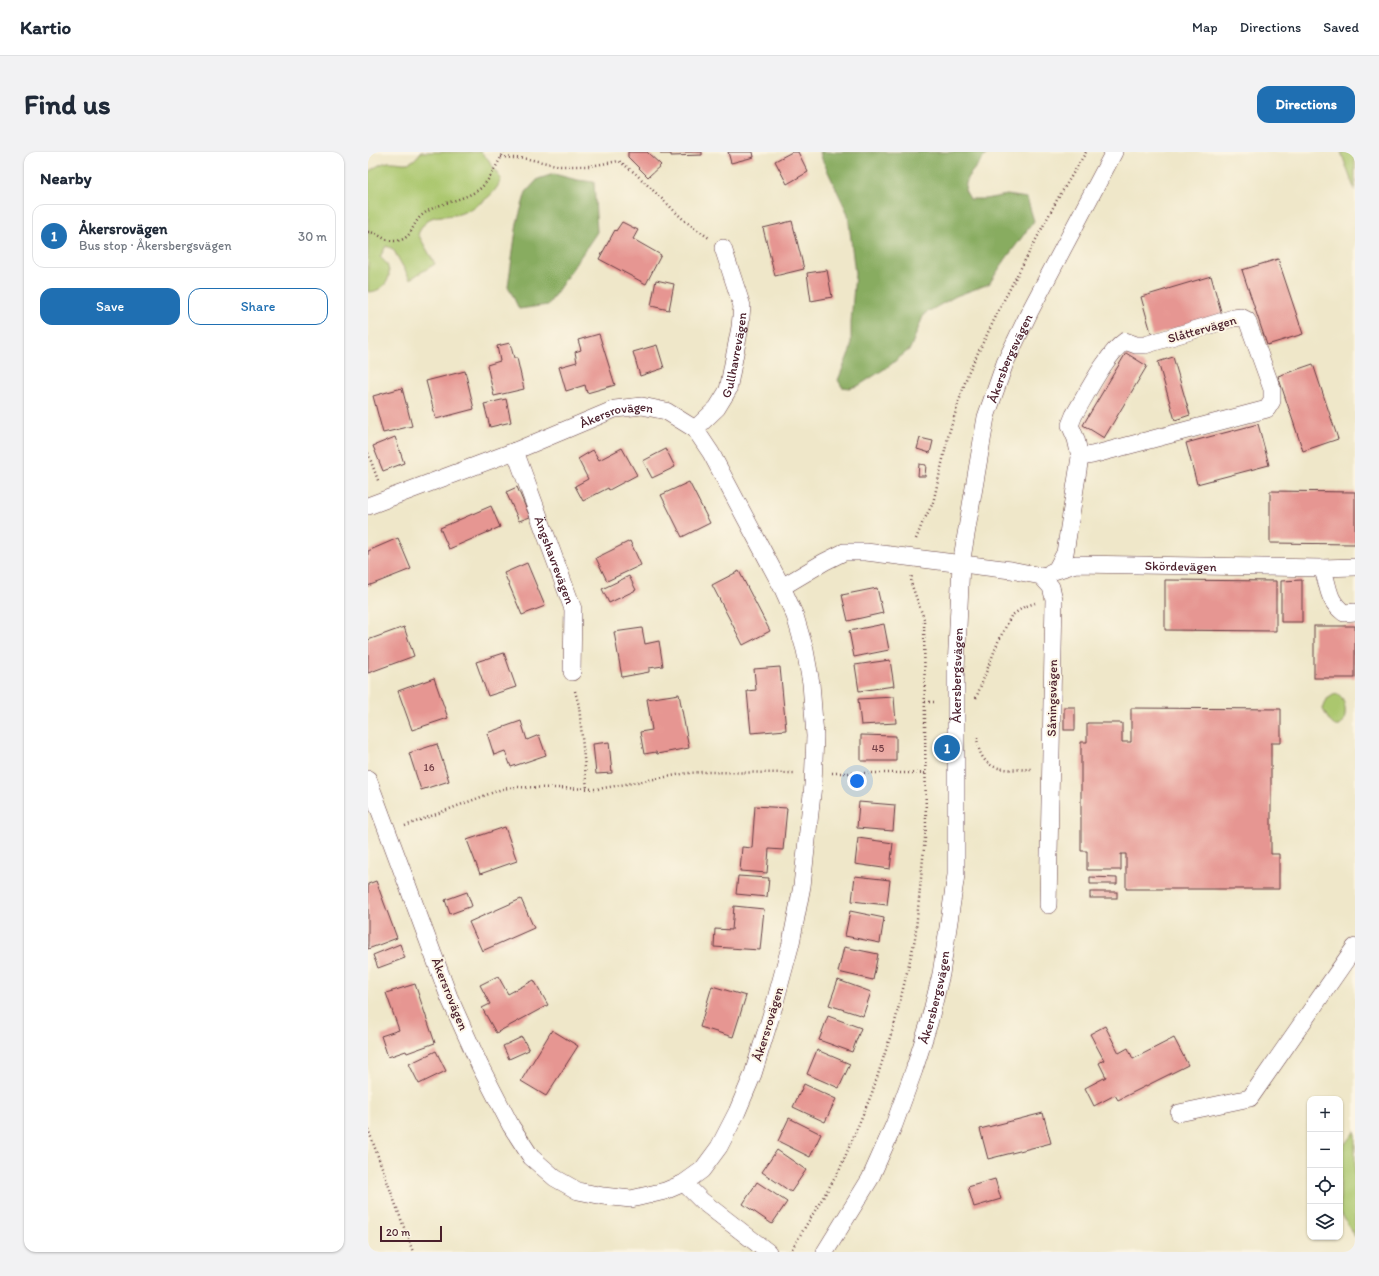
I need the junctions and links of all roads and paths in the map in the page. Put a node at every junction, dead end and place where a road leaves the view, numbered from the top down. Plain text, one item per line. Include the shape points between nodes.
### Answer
1 (504, 152) edge
2 (1086, 152) edge
3 (1114, 152) edge
4 (501, 157) junction
5 (368, 232) edge
6 (723, 248) joint
7 (695, 429) junction
8 (515, 451) junction
9 (368, 453) edge
10 (1080, 457) junction
11 (385, 499) junction
12 (368, 506) edge
13 (913, 558) junction
14 (961, 564) junction
15 (1355, 567) edge
16 (1322, 568) junction
17 (1049, 573) junction
18 (782, 586) junction
19 (1054, 599) junction
20 (1355, 612) edge
21 (572, 672) joint
22 (975, 701) dead end
23 (976, 730) dead end
24 (1050, 768) junction
25 (813, 773) junction
26 (926, 773) junction
27 (368, 779) edge
28 (587, 789) junction
29 (387, 832) junction
30 (1048, 905) dead end
31 (1355, 947) edge
32 (1179, 1113) dead end
33 (368, 1129) edge
34 (684, 1183) junction
35 (413, 1252) edge
36 (768, 1252) edge
37 (790, 1252) edge
38 (825, 1252) edge

1 - 4 path
2 - 13 path via 1057,200 968,373 949,433 933,503 914,544
3 - 14 street, Åkersbergsvägen via 1005,363 986,418
4 - 5 path via 482,187 471,195 433,208 419,217 413,230 406,237 396,241 385,240 374,232
4 - 6 path via 528,159 561,166 590,166 619,161 685,221
6 - 7 street, Gullhavrevägen via 742,306 740,327 728,390 717,408
7 - 8 street, Åkersrovägen via 666,411 642,406 615,409
7 - 18 street, Åkersrovägen via 715,460
8 - 11 street, Åkersrovägen
8 - 21 street, Ängshavrevägen via 573,609
9 - 11 path
10 - 10 street, Slåttervägen via 1267,409 1272,401 1272,389 1248,320 1241,317 1233,318 1145,345 1125,341 1118,346 1070,425
10 - 17 street, Slåttervägen via 1065,553
11 - 12 street, Åkersrovägen
13 - 14 street
13 - 18 street via 844,552
13 - 26 path via 911,583 924,619
14 - 17 street
14 - 38 street, Åkersbergsvägen via 956,669 956,875 941,974 929,1023 894,1125 870,1179
15 - 16 street, Skördevägen
16 - 17 street, Skördevägen via 1076,564
16 - 20 street via 1335,606 1344,613
17 - 19 street, Såningsvägen
18 - 25 street, Åkersrovägen via 795,616 811,683 815,736
19 - 22 path via 1024,607 1011,616
19 - 24 street, Såningsvägen
21 - 28 path via 579,706
23 - 24 path via 977,746 990,766 1006,770
24 - 30 street, Såningsvägen
25 - 26 path
25 - 28 path via 688,773 616,787
25 - 34 street, Åkersrovägen via 802,886 791,943 753,1074 719,1147 702,1170
26 - 37 path via 926,828 915,939 896,1022 872,1093 839,1170
27 - 29 street, Åkersrovägen
28 - 29 path via 502,789
29 - 34 street, Åkersrovägen via 449,997 480,1066 511,1126 531,1157 555,1178 578,1191 603,1196 631,1199 665,1191
31 - 32 street via 1250,1098
33 - 35 path
34 - 36 street via 702,1201

